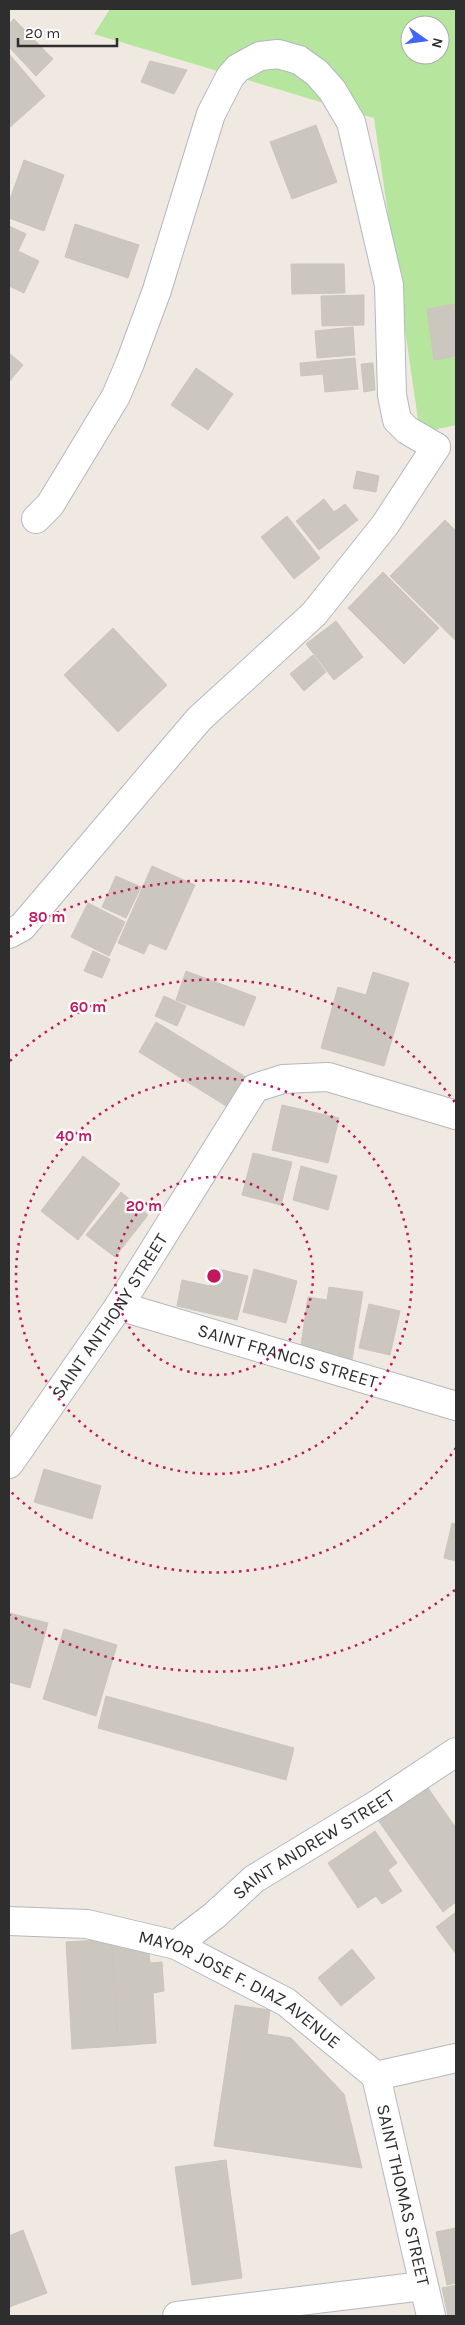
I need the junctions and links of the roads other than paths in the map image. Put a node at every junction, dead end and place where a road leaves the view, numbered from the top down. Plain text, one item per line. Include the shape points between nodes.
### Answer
1 (446, 443) edge
2 (36, 520) dead end
3 (9, 934) edge
4 (456, 1115) edge
5 (119, 1306) junction
6 (456, 1406) edge
7 (9, 1464) edge
8 (456, 1752) edge
9 (9, 1921) edge
10 (176, 1945) junction
11 (456, 2058) edge
12 (376, 2076) junction
13 (423, 2286) junction
14 (177, 2316) edge
15 (431, 2316) edge

1 - 2 street via 407,430 397,420 392,395 389,285 351,122 332,90 300,60 278,54 260,56 238,68 230,77 215,107 157,290 116,396 50,505
1 - 3 street via 314,614 199,719 22,927
4 - 5 street, SAINT ANTHONY STREET via 328,1077 283,1079 255,1088
5 - 6 street, SAINT FRANCIS STREET
5 - 7 street, SAINT ANTHONY STREET
8 - 10 street, SAINT ANDREW STREET via 254,1879
9 - 10 street, MAYOR JOSE F. DIAZ AVENUE via 87,1924
10 - 12 street, MAYOR JOSE F. DIAZ AVENUE via 286,2002
11 - 12 street
12 - 13 street, SAINT THOMAS STREET
13 - 14 street
13 - 15 street, SAINT THOMAS STREET

